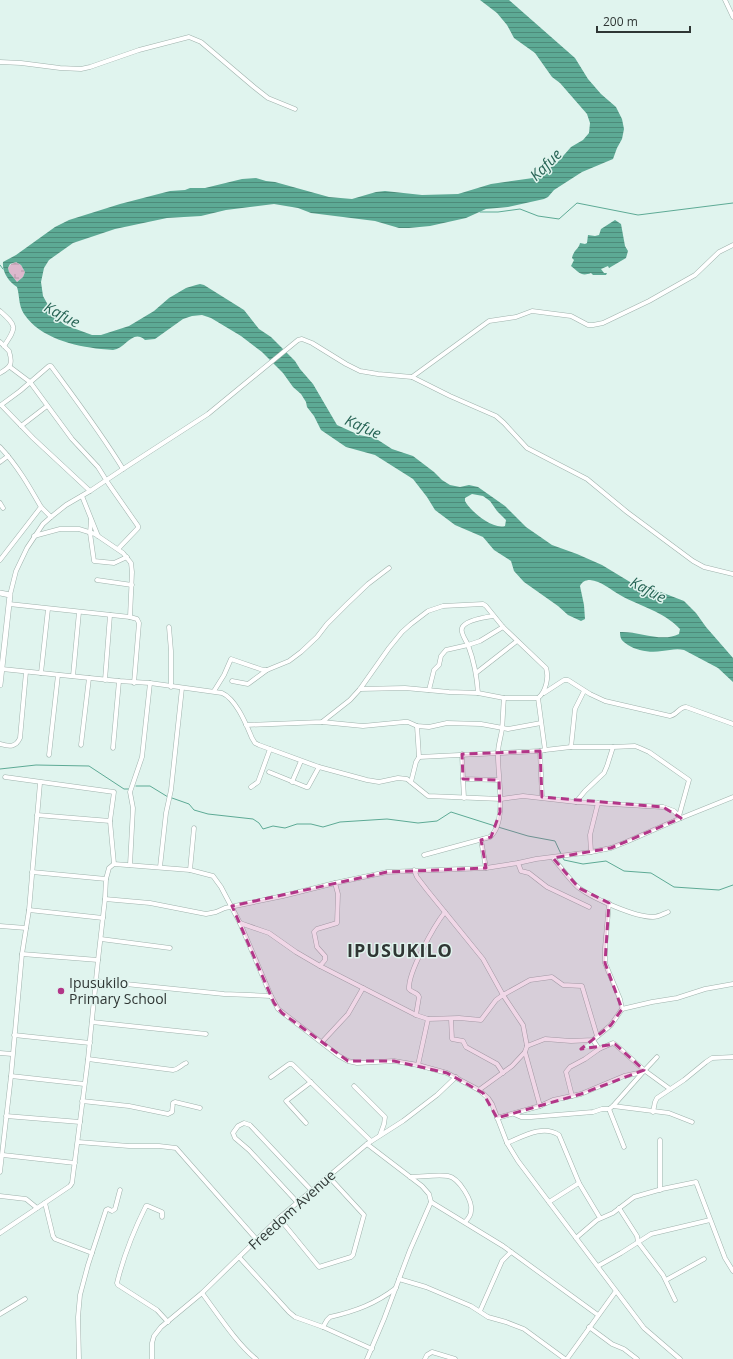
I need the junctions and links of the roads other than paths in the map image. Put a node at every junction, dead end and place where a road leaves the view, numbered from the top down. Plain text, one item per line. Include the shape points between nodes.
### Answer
1 (725, 0) edge
2 (733, 17) edge
3 (0, 62) edge
4 (295, 109) dead end
5 (733, 246) edge
6 (0, 311) edge
7 (0, 342) edge
8 (4, 346) junction
9 (10, 367) junction
10 (0, 373) edge
11 (412, 377) junction
12 (30, 382) junction
13 (47, 406) junction
14 (21, 426) junction
15 (0, 447) edge
16 (8, 456) junction
17 (0, 462) edge
18 (123, 468) junction
19 (106, 480) junction
20 (90, 491) junction
21 (82, 496) junction
22 (0, 503) edge
23 (41, 507) junction
24 (3, 508) dead end
25 (51, 517) junction
26 (91, 520) junction
27 (90, 532) junction
28 (34, 536) junction
29 (98, 536) junction
30 (118, 549) junction
31 (127, 557) junction
32 (0, 560) edge
33 (389, 568) dead end
34 (733, 574) edge
35 (97, 580) dead end
36 (132, 585) junction
37 (0, 593) edge
38 (10, 595) junction
39 (8, 604) junction
40 (48, 609) junction
41 (80, 612) junction
42 (110, 615) junction
43 (493, 616) junction
44 (130, 617) junction
45 (169, 627) dead end
46 (503, 627) junction
47 (517, 641) junction
48 (468, 645) junction
49 (2, 669) junction
50 (267, 670) junction
51 (26, 672) junction
52 (41, 673) junction
53 (476, 673) junction
54 (58, 675) junction
55 (73, 676) junction
56 (89, 678) junction
57 (105, 680) junction
58 (119, 681) junction
59 (232, 681) dead end
60 (0, 682) edge
61 (134, 683) junction
62 (150, 683) junction
63 (0, 685) edge
64 (171, 686) junction
65 (182, 688) junction
66 (360, 689) junction
67 (429, 690) junction
68 (214, 691) junction
69 (584, 691) junction
70 (478, 693) junction
71 (543, 694) junction
72 (504, 698) junction
73 (538, 698) junction
74 (322, 722) junction
75 (541, 723) junction
76 (733, 724) edge
77 (246, 725) junction
78 (417, 726) junction
79 (502, 728) junction
80 (0, 744) edge
81 (81, 745) dead end
82 (571, 747) junction
83 (613, 747) junction
84 (113, 748) dead end
85 (270, 749) junction
86 (545, 750) junction
87 (540, 751) junction
88 (498, 752) junction
89 (49, 754) dead end
90 (462, 754) junction
91 (419, 757) junction
92 (301, 761) junction
93 (319, 767) junction
94 (269, 772) dead end
95 (5, 777) dead end
96 (463, 779) junction
97 (499, 780) junction
98 (292, 782) junction
99 (411, 782) junction
100 (40, 783) junction
101 (251, 787) dead end
102 (542, 797) junction
103 (733, 797) edge
104 (464, 798) junction
105 (501, 799) junction
106 (576, 802) junction
107 (598, 804) junction
108 (37, 815) junction
109 (680, 817) junction
110 (110, 821) junction
111 (194, 828) dead end
112 (481, 840) junction
113 (591, 852) junction
114 (424, 855) dead end
115 (553, 858) junction
116 (518, 863) junction
117 (114, 864) junction
118 (130, 865) junction
119 (160, 867) junction
120 (486, 868) junction
121 (190, 870) junction
122 (414, 870) junction
123 (32, 872) junction
124 (106, 879) junction
125 (335, 883) junction
126 (105, 899) junction
127 (609, 903) junction
128 (232, 906) junction
129 (589, 907) dead end
130 (29, 910) junction
131 (445, 912) junction
132 (668, 912) dead end
133 (104, 918) junction
134 (240, 923) junction
135 (0, 926) edge
136 (26, 928) junction
137 (101, 939) junction
138 (170, 948) dead end
139 (22, 954) junction
140 (98, 960) junction
141 (320, 966) junction
142 (96, 981) junction
143 (733, 984) edge
144 (363, 988) junction
145 (503, 995) junction
146 (271, 996) junction
147 (622, 1009) junction
148 (416, 1015) junction
149 (451, 1018) junction
150 (428, 1019) junction
151 (92, 1022) junction
152 (206, 1034) dead end
153 (14, 1035) junction
154 (598, 1036) junction
155 (593, 1040) junction
156 (322, 1042) junction
157 (90, 1043) junction
158 (527, 1046) junction
159 (599, 1049) junction
160 (525, 1052) junction
161 (0, 1053) edge
162 (12, 1054) junction
163 (657, 1057) dead end
164 (733, 1057) edge
165 (88, 1060) junction
166 (186, 1063) dead end
167 (418, 1065) junction
168 (643, 1071) junction
169 (504, 1073) junction
170 (11, 1076) junction
171 (271, 1077) dead end
172 (456, 1078) junction
173 (311, 1082) junction
174 (84, 1084) junction
175 (354, 1086) dead end
176 (670, 1089) junction
177 (479, 1090) junction
178 (572, 1096) junction
179 (82, 1100) junction
180 (540, 1106) junction
181 (611, 1107) junction
182 (200, 1108) dead end
183 (653, 1112) junction
184 (514, 1114) junction
185 (6, 1116) junction
186 (497, 1118) junction
187 (80, 1122) junction
188 (692, 1122) dead end
189 (306, 1123) dead end
190 (380, 1135) junction
191 (660, 1140) dead end
192 (78, 1142) junction
193 (369, 1143) junction
194 (507, 1143) junction
195 (624, 1147) dead end
196 (3, 1155) junction
197 (75, 1162) junction
198 (0, 1172) edge
199 (329, 1177) junction
200 (410, 1177) junction
201 (579, 1183) junction
202 (120, 1190) dead end
203 (660, 1190) junction
204 (312, 1191) junction
205 (0, 1196) edge
206 (431, 1202) junction
207 (549, 1202) junction
208 (45, 1203) junction
209 (298, 1203) junction
210 (37, 1208) junction
211 (619, 1208) junction
212 (162, 1216) dead end
213 (279, 1218) junction
214 (600, 1218) junction
215 (710, 1220) junction
216 (465, 1222) junction
217 (0, 1233) edge
218 (576, 1238) junction
219 (257, 1240) junction
220 (638, 1242) junction
221 (511, 1252) junction
222 (92, 1253) junction
223 (239, 1257) junction
224 (704, 1259) dead end
225 (598, 1266) junction
226 (733, 1271) edge
227 (399, 1279) junction
228 (666, 1280) junction
229 (396, 1288) junction
230 (616, 1291) junction
231 (202, 1293) junction
232 (24, 1299) dead end
233 (675, 1300) dead end
234 (480, 1311) junction
235 (0, 1314) edge
236 (598, 1315) junction
237 (168, 1322) junction
238 (323, 1327) junction
239 (589, 1327) junction
240 (372, 1349) junction
241 (435, 1352) junction
242 (79, 1359) edge
243 (152, 1359) edge
244 (256, 1359) edge
245 (367, 1359) edge
246 (426, 1359) edge
247 (438, 1359) edge
248 (455, 1359) edge
249 (566, 1359) edge
250 (635, 1359) edge
251 (680, 1359) edge

1 - 2 street
3 - 4 street via 81,69 189,37 200,42 268,98
5 - 11 street via 719,252 695,275 649,301 603,322 588,325 571,316 532,311 489,322
6 - 8 street via 13,324 12,335
7 - 8 street
8 - 9 street via 10,352
9 - 10 street
9 - 12 street
11 - 18 street via 360,371 312,343 302,339 295,341 208,414
11 - 34 street via 496,416 527,448 592,482 627,512 693,561
12 - 13 street
12 - 14 street via 2,404
12 - 18 street via 51,366
13 - 14 street
13 - 19 street
14 - 20 street
15 - 16 street
16 - 17 street
16 - 23 street
18 - 19 street
19 - 20 street
19 - 30 street via 138,527
20 - 21 street
21 - 25 street
21 - 26 street
22 - 24 street
23 - 25 street
23 - 32 street
25 - 28 street
26 - 27 street
26 - 29 street
27 - 28 street via 60,530
27 - 29 street
27 - 31 street via 94,562 114,563
28 - 38 street via 17,568
29 - 30 street
30 - 31 street
31 - 36 street via 132,566
33 - 50 street via 347,604 301,652 289,661
35 - 36 street
36 - 44 street
37 - 38 main road
38 - 39 main road
39 - 40 street
39 - 49 main road
40 - 41 street
40 - 52 street
41 - 42 street
41 - 55 street
42 - 44 street
42 - 57 street
43 - 46 street
43 - 48 street via 477,619 463,626 462,632
43 - 66 street via 486,606 479,604 443,606 428,611 402,632
44 - 61 street via 137,619 139,623
45 - 64 street
46 - 47 street
46 - 48 street
47 - 53 street
47 - 71 street via 546,668
48 - 53 street
48 - 67 street via 444,652 434,670
49 - 51 street
49 - 60 main road
50 - 59 street via 248,684
50 - 68 street via 231,659
51 - 52 street
51 - 80 street via 20,738 14,746
52 - 54 street
53 - 70 street
54 - 55 street
54 - 89 street
55 - 56 street
56 - 57 street
56 - 81 street
57 - 58 street
58 - 61 street
58 - 84 street
60 - 63 main road
61 - 62 street
62 - 64 street
62 - 118 street via 142,757 130,792 133,808
64 - 65 street
65 - 68 street
65 - 119 street
66 - 67 street
66 - 74 street
67 - 70 street
68 - 77 street via 231,698
69 - 71 street via 566,680
69 - 76 street via 612,704 670,716 686,707
69 - 82 street via 575,709
70 - 72 street
71 - 73 street
72 - 73 street
72 - 79 street
73 - 75 street
74 - 77 street
74 - 78 street via 363,726 408,722
75 - 79 street via 514,729
75 - 86 street
77 - 85 street via 255,743
78 - 79 street via 429,727 447,723 481,724
78 - 91 street
79 - 88 street
82 - 83 street
82 - 86 street
83 - 106 street via 604,773
83 - 109 street via 640,748 690,780
85 - 92 street
85 - 101 street via 258,782
86 - 87 street
87 - 88 street
87 - 102 street
88 - 90 street
88 - 97 street
90 - 91 street
90 - 96 street
91 - 99 street
92 - 93 street
92 - 98 street
93 - 98 street via 308,787
93 - 99 street via 373,781 401,778
94 - 98 street
95 - 100 street
96 - 97 street
96 - 104 street
97 - 105 street
99 - 104 street via 428,796
100 - 108 street
100 - 110 street via 113,792
102 - 105 street
102 - 106 street
103 - 109 street
104 - 105 street
105 - 112 street via 495,832
106 - 107 street
107 - 109 street via 663,806
107 - 113 street via 590,835
108 - 110 street
108 - 123 street
109 - 113 street via 611,848
110 - 117 street
111 - 121 street
112 - 114 street
112 - 120 street
113 - 115 street
115 - 116 street
115 - 127 street via 579,888
116 - 120 street
116 - 129 street via 521,871
117 - 118 street
117 - 124 street via 109,868
118 - 119 street
119 - 121 street
120 - 122 street
121 - 128 street via 213,876
122 - 125 street via 387,872
122 - 131 street
123 - 124 street
123 - 130 street
124 - 126 street
125 - 128 street
125 - 141 street via 338,894 337,923 316,929 314,932 318,947 325,956
126 - 128 street via 203,913
126 - 133 street
127 - 132 street via 650,917
127 - 147 street via 604,956
128 - 134 street
130 - 133 street
130 - 136 street
131 - 145 street via 483,959
131 - 148 street via 431,932 411,976 409,989 419,996
133 - 137 street
134 - 141 street via 273,934
134 - 146 street
135 - 136 street
136 - 139 street
137 - 138 street
137 - 140 street
139 - 140 street
139 - 153 street
140 - 142 street
141 - 144 street
142 - 146 street
142 - 151 street
143 - 147 street
144 - 148 street
144 - 156 street via 348,1014
145 - 149 street via 481,1020
145 - 154 street via 530,980 548,977 563,985 582,986
145 - 158 street via 523,1025
146 - 156 street via 282,1013
147 - 154 street via 611,1025
148 - 150 street
149 - 150 street
149 - 169 street via 452,1039 462,1040 466,1047 497,1064
150 - 167 street
151 - 152 street
151 - 157 street
153 - 157 street
153 - 162 street
154 - 155 street
155 - 158 street via 545,1039
155 - 159 street
156 - 167 street via 348,1061
157 - 165 street
158 - 160 street
159 - 168 street via 614,1044
159 - 178 street via 567,1070
160 - 169 street
160 - 180 street
161 - 162 street
162 - 170 street
163 - 168 street
164 - 176 street via 712,1058
165 - 166 street via 173,1070
165 - 174 street
167 - 172 street
168 - 176 street
168 - 178 street
168 - 181 street
169 - 177 street
170 - 174 street
170 - 185 street
171 - 173 street via 291,1063
172 - 177 street
172 - 190 street, Freedom Avenue via 437,1096
173 - 189 street via 286,1101
173 - 193 street
174 - 179 street
175 - 190 street via 385,1117
176 - 183 street via 656,1099
177 - 186 street via 488,1098
178 - 180 street
179 - 182 street via 168,1114 172,1112 175,1102
179 - 187 street
180 - 184 street
181 - 183 street
181 - 184 street via 531,1117
181 - 195 street
183 - 188 street via 669,1113
184 - 186 street
185 - 187 street
185 - 196 street
186 - 194 street
187 - 192 street
190 - 193 street, Freedom Avenue
191 - 203 street
192 - 197 street
192 - 219 street via 176,1148
193 - 199 street, Freedom Avenue
193 - 200 street
194 - 201 street via 537,1132 557,1133
194 - 207 street
196 - 197 street
196 - 198 street
197 - 208 street via 74,1178 70,1186
199 - 204 street, Freedom Avenue
199 - 213 street via 364,1215 351,1257 319,1267
200 - 206 street via 426,1190
200 - 216 street via 451,1177 462,1187 470,1201 472,1210
201 - 207 street
201 - 214 street
202 - 222 street via 114,1209 106,1210
203 - 211 street via 637,1196
203 - 215 street via 696,1182
204 - 209 street, Freedom Avenue
204 - 209 street via 250,1125 244,1123 238,1126 234,1133 235,1138
205 - 210 street via 26,1199
206 - 216 street
206 - 227 street
207 - 218 street
208 - 210 street
208 - 222 street via 53,1236
209 - 213 street, Freedom Avenue
210 - 217 street
211 - 214 street via 607,1217
211 - 220 street via 637,1236
212 - 237 street via 162,1212 146,1206 122,1261 117,1283 157,1310
213 - 219 street, Freedom Avenue
214 - 218 street
215 - 220 street via 654,1233
215 - 226 street
216 - 221 street
218 - 225 street
219 - 223 street, Freedom Avenue
220 - 225 street
220 - 228 street
221 - 234 street via 502,1261
221 - 236 street
222 - 242 street via 78,1305
223 - 231 street, Freedom Avenue
223 - 238 street via 289,1312
224 - 228 street
225 - 230 street
227 - 229 street
227 - 234 street via 426,1287
228 - 233 street
229 - 238 street via 362,1308 328,1318
229 - 240 street
230 - 236 street
230 - 251 street via 647,1331
231 - 237 street, Freedom Avenue
231 - 244 street
232 - 235 street
234 - 249 street via 490,1318 528,1332
236 - 239 street
237 - 243 street, Freedom Avenue via 154,1336
238 - 240 street
239 - 249 street
239 - 250 street
240 - 245 street
241 - 246 street via 429,1353
241 - 247 street
241 - 248 street

